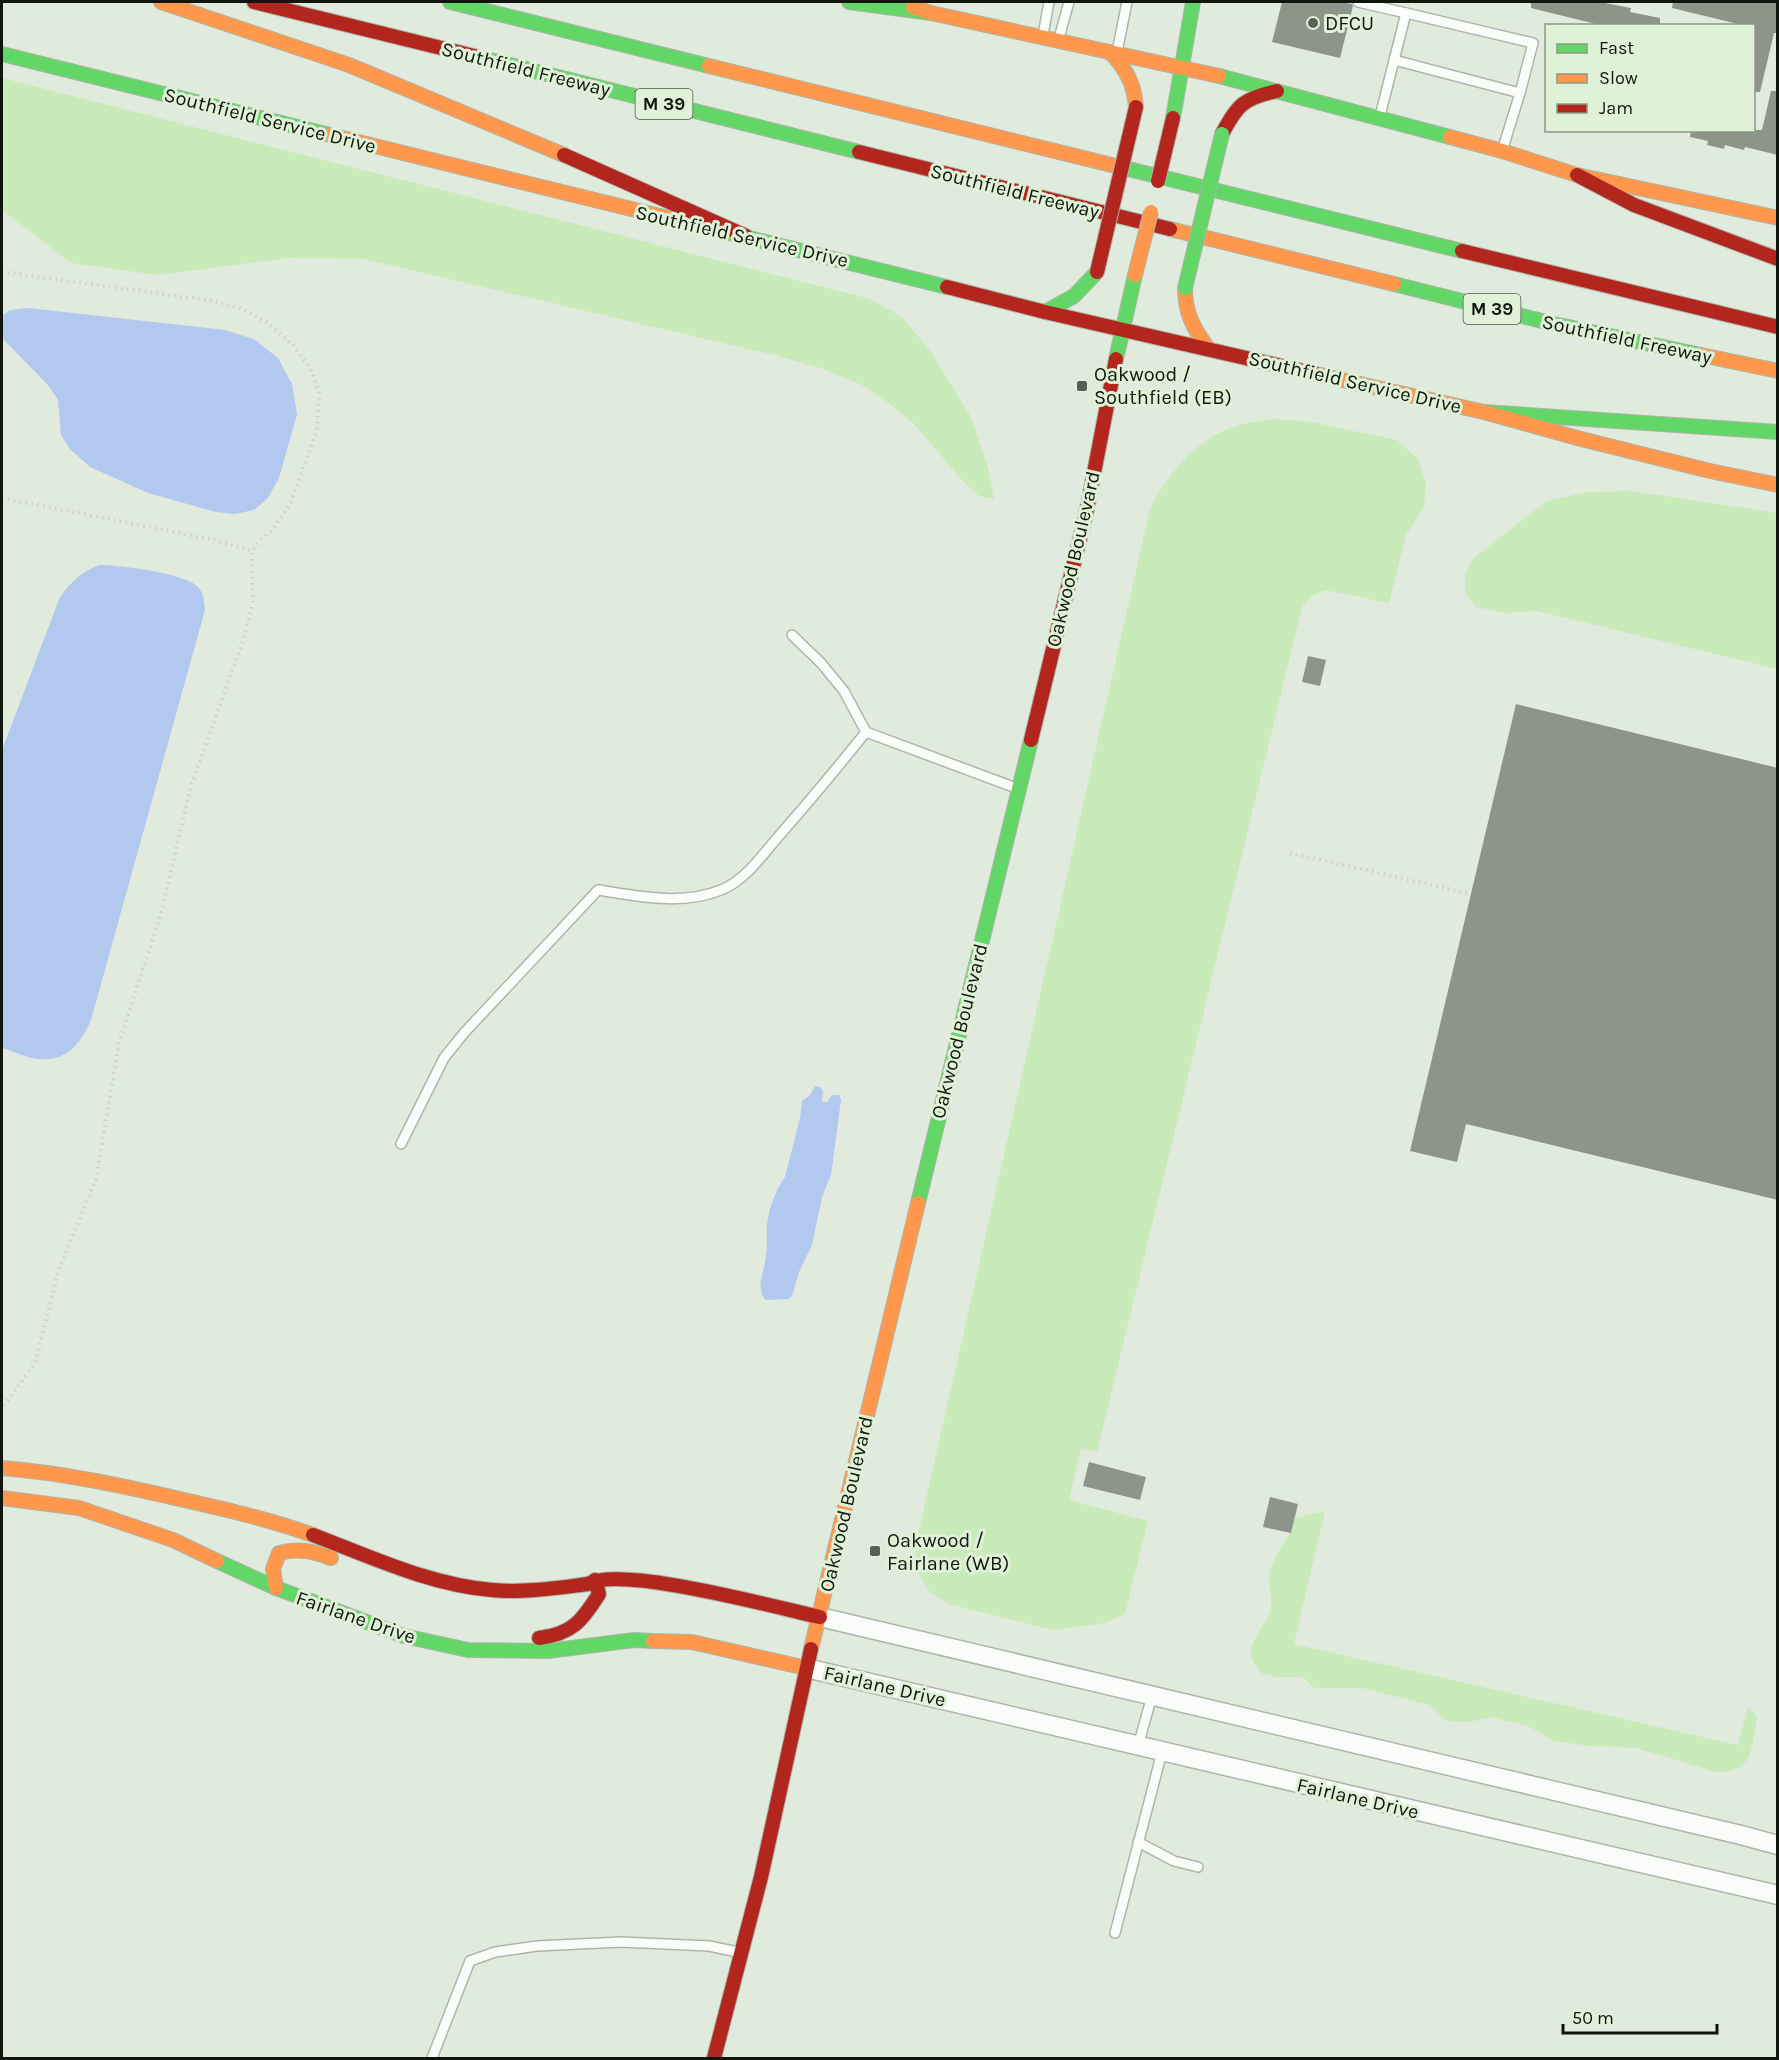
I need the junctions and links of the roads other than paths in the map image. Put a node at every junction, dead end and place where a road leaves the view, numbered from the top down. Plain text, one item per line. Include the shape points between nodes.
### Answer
1 (161, 2) edge
2 (254, 2) edge
3 (450, 2) edge
4 (849, 2) edge
5 (894, 2) edge
6 (1049, 2) edge
7 (1069, 2) edge
8 (1127, 2) edge
9 (1193, 2) edge
10 (1358, 2) edge
11 (931, 13) junction
12 (1406, 13) junction
13 (1043, 36) junction
14 (1058, 40) junction
15 (1114, 52) junction
16 (2, 54) edge
17 (1394, 60) junction
18 (1181, 67) junction
19 (1280, 91) junction
20 (1520, 93) junction
21 (1379, 118) junction
22 (1502, 152) junction
23 (1577, 175) junction
24 (1778, 218) edge
25 (746, 236) junction
26 (1778, 259) edge
27 (1045, 312) junction
28 (1778, 327) edge
29 (1122, 329) junction
30 (1208, 348) junction
31 (1778, 372) edge
32 (1484, 411) junction
33 (1778, 432) edge
34 (1778, 485) edge
35 (792, 635) dead end
36 (866, 732) junction
37 (1018, 789) junction
38 (401, 1144) dead end
39 (2, 1468) edge
40 (2, 1498) edge
41 (342, 1562) dead end
42 (429, 1579) junction
43 (595, 1580) junction
44 (392, 1582) dead end
45 (276, 1588) junction
46 (820, 1617) junction
47 (404, 1636) junction
48 (806, 1668) junction
49 (1152, 1696) junction
50 (1138, 1746) junction
51 (1162, 1752) junction
52 (1138, 1842) junction
53 (1778, 1845) edge
54 (1198, 1867) dead end
55 (1778, 1895) edge
56 (1115, 1933) dead end
57 (740, 1953) junction
58 (432, 2058) edge
59 (714, 2058) edge

1 - 25 main road via 349,65
2 - 31 main road, Southfield Freeway / M 39 via 1554,324
3 - 28 main road, M 39
4 - 11 main road
5 - 11 main road
6 - 13 lane
7 - 14 lane
8 - 15 lane
9 - 18 main road, Oakwood Boulevard
10 - 12 lane
11 - 13 main road
12 - 17 lane
12 - 20 lane via 1533,43
13 - 14 main road
14 - 15 main road
15 - 18 main road
15 - 27 main road, bridge via 1136,88 1136,107 1097,272 1083,290
16 - 25 main road, Southfield Service Drive
17 - 20 lane
17 - 21 lane
18 - 19 main road
18 - 29 main road, Oakwood Boulevard, bridge via 1173,118
19 - 21 main road
19 - 30 main road, bridge via 1257,95 1237,106 1222,134 1185,288 1184,309
20 - 22 lane
21 - 22 main road
22 - 23 main road
23 - 24 main road
23 - 26 main road via 1634,205
25 - 27 main road, Southfield Service Drive
27 - 29 main road, Southfield Service Drive
29 - 30 main road, Southfield Service Drive
29 - 37 main road, Oakwood Boulevard via 1087,509
30 - 32 main road, Southfield Service Drive
32 - 33 main road
32 - 34 main road via 1581,439
35 - 36 lane via 843,691
36 - 37 lane
36 - 38 lane via 764,853 722,890 698,897 660,899 598,890 444,1058
37 - 46 main road, Oakwood Boulevard
39 - 42 main road via 116,1483 289,1526
40 - 45 main road, Fairlane Drive via 80,1508 102,1515 173,1540
41 - 45 main road via 312,1550 292,1548 279,1553 273,1569
42 - 43 main road via 480,1590 523,1591
42 - 44 main road
43 - 46 main road via 677,1585
43 - 47 main road via 599,1594 582,1620 571,1631 557,1636 502,1640
45 - 47 main road, Fairlane Drive
46 - 48 main road, Oakwood Boulevard
46 - 49 street
47 - 48 main road, Fairlane Drive via 468,1650 509,1652 634,1640 692,1642
48 - 50 street, Fairlane Drive
48 - 57 main road, Oakwood Boulevard via 761,1877
49 - 50 lane
49 - 53 street
50 - 51 street, Fairlane Drive
51 - 52 lane
51 - 55 street, Fairlane Drive
52 - 54 lane via 1174,1861
52 - 56 lane
57 - 58 lane via 709,1946 621,1942 495,1952 470,1961
57 - 59 main road, Oakwood Boulevard

